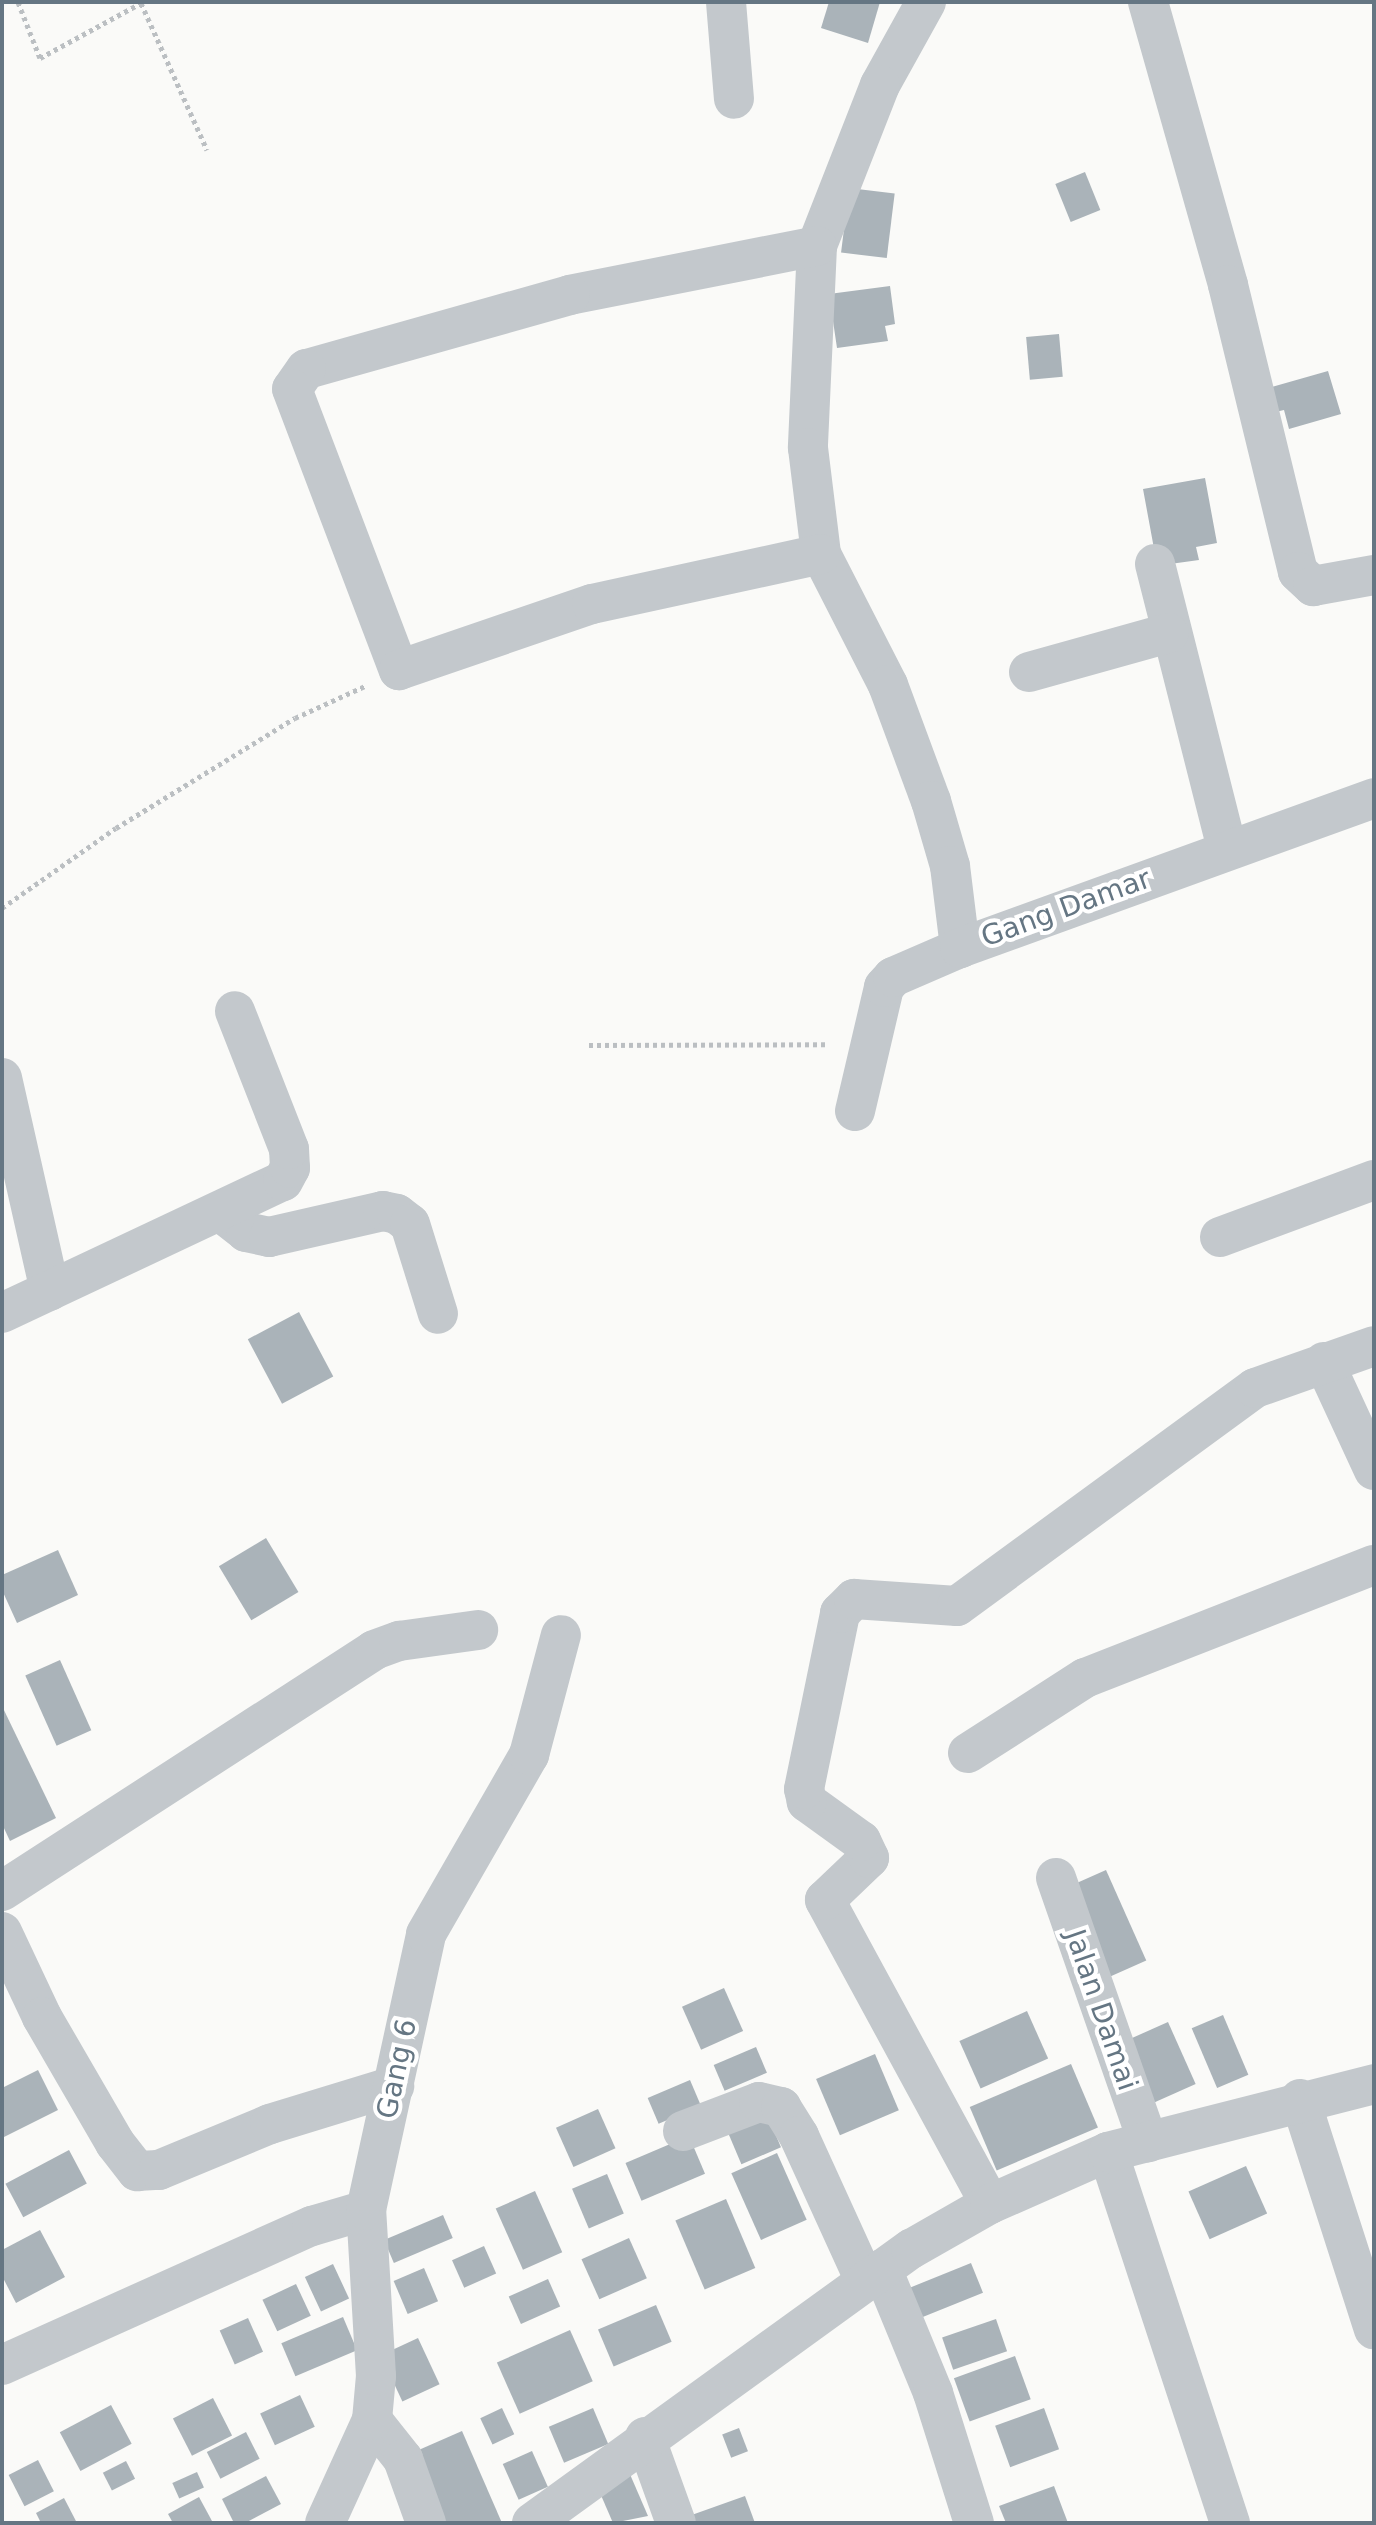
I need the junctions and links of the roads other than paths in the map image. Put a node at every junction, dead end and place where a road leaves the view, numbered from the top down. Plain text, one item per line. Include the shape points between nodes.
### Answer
1 (726, 2) edge
2 (926, 2) edge
3 (1148, 2) edge
4 (734, 99) dead end
5 (817, 246) junction
6 (821, 554) junction
7 (1155, 564) dead end
8 (1374, 575) edge
9 (1169, 633) junction
10 (1029, 672) dead end
11 (1374, 798) edge
12 (1227, 849) junction
13 (960, 948) junction
14 (235, 1011) dead end
15 (2, 1078) edge
16 (855, 1111) dead end
17 (1374, 1180) edge
18 (222, 1213) junction
19 (1220, 1237) dead end
20 (50, 1291) junction
21 (2, 1313) edge
22 (438, 1314) dead end
23 (1374, 1346) edge
24 (1324, 1362) junction
25 (1374, 1470) edge
26 (1374, 1565) edge
27 (478, 1630) dead end
28 (561, 1635) dead end
29 (968, 1753) dead end
30 (1056, 1878) dead end
31 (2, 1891) edge
32 (2, 1932) edge
33 (1374, 2084) edge
34 (394, 2086) junction
35 (1300, 2099) junction
36 (683, 2131) dead end
37 (1148, 2142) junction
38 (1108, 2152) junction
39 (990, 2204) junction
40 (366, 2210) junction
41 (873, 2275) junction
42 (1374, 2329) edge
43 (2, 2365) edge
44 (372, 2420) junction
45 (645, 2437) junction
46 (325, 2523) edge
47 (426, 2523) edge
48 (532, 2523) edge
49 (676, 2523) edge
50 (974, 2523) edge
51 (1230, 2523) edge

1 - 4 street
2 - 5 street via 880,85
3 - 8 street via 1228,285 1298,572 1313,586
5 - 6 street via 808,448
5 - 6 street via 570,295 306,369 296,379 294,402 399,670 592,604
6 - 13 street via 888,685 931,801 950,866
7 - 9 street
9 - 10 street
9 - 12 street
11 - 12 street, Gang Damar
12 - 13 street, Gang Damar
13 - 16 street, Gang Damar via 888,982
14 - 18 street via 289,1149 290,1168 266,1193
15 - 20 street
17 - 19 street
18 - 20 street
18 - 22 street via 246,1232 269,1237 383,1211 397,1214 410,1224
20 - 21 street
23 - 24 street
24 - 25 street
24 - 39 street via 1283,1374 1223,1409 966,1602 945,1606 854,1599 840,1613 804,1789 807,1802 861,1841 869,1858 825,1900
26 - 29 street via 1085,1678
27 - 31 street via 399,1641 374,1650
28 - 34 street, Gang 6 via 529,1755 426,1934
30 - 37 street, Jalan Damai
32 - 34 street via 42,2017 115,2143 137,2171 159,2170 270,2124
33 - 35 street
34 - 40 street, Gang 6
35 - 37 street
35 - 42 street
36 - 41 street via 759,2102 781,2107
37 - 38 street
38 - 39 street
38 - 51 street
39 - 41 street
40 - 43 street via 312,2226
40 - 44 street, Gang 6 via 376,2376
41 - 45 street
41 - 50 street via 933,2393
44 - 46 street, Gang 6
44 - 47 street via 403,2459
45 - 48 street
45 - 49 street

